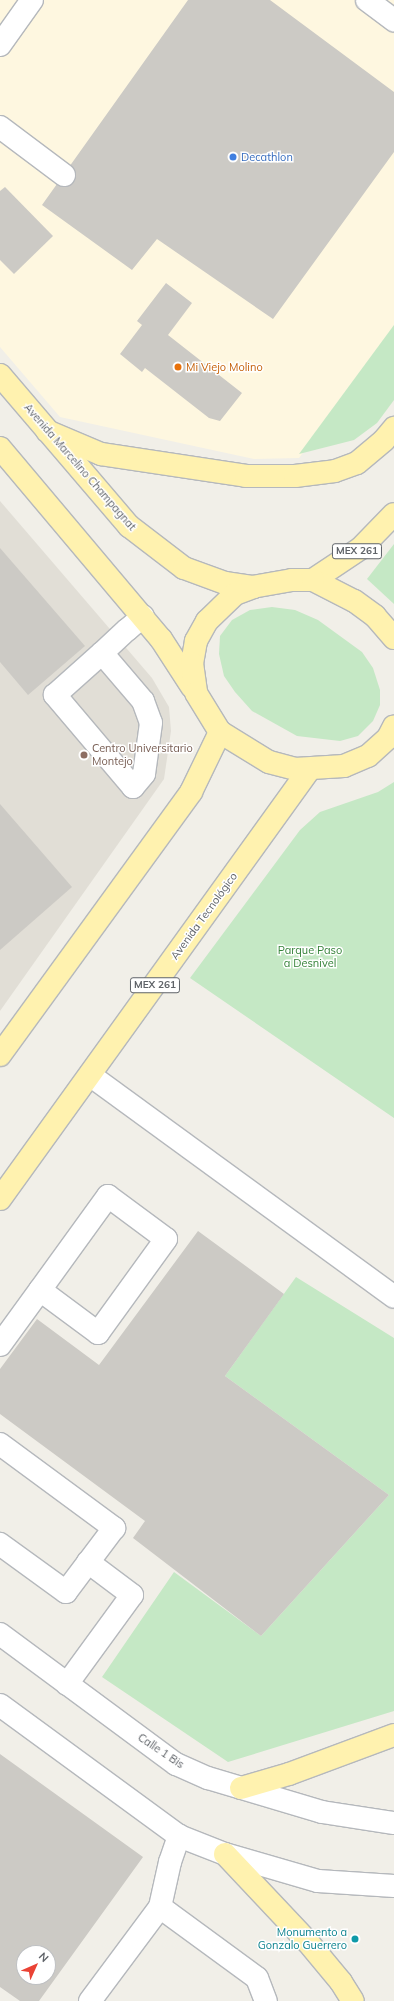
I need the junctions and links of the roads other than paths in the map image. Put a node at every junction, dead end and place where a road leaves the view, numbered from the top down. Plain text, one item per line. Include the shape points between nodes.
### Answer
1 (32, 0) edge
2 (367, 0) edge
3 (394, 20) edge
4 (0, 45) edge
5 (0, 127) edge
6 (64, 175) dead end
7 (0, 375) edge
8 (394, 428) edge
9 (47, 430) junction
10 (0, 448) edge
11 (394, 514) edge
12 (313, 580) junction
13 (254, 587) junction
14 (143, 616) junction
15 (394, 638) edge
16 (102, 653) junction
17 (196, 693) junction
18 (394, 726) edge
19 (220, 732) junction
20 (309, 770) junction
21 (0, 1055) edge
22 (90, 1074) junction
23 (0, 1200) edge
24 (40, 1290) junction
25 (394, 1297) edge
26 (0, 1345) edge
27 (0, 1444) edge
28 (0, 1544) edge
29 (88, 1562) junction
30 (0, 1634) edge
31 (67, 1684) junction
32 (0, 1704) edge
33 (394, 1734) edge
34 (241, 1788) junction
35 (394, 1823) edge
36 (179, 1836) junction
37 (225, 1854) junction
38 (394, 1886) edge
39 (160, 1907) junction
40 (90, 2001) edge
41 (266, 2001) edge
42 (353, 2001) edge

1 - 4 street
2 - 3 street
5 - 6 street
7 - 9 main road, Avenida Marcelino Champagnat
8 - 9 main road via 357,463 335,471 295,476 246,476 101,454
9 - 13 main road, Avenida Marcelino Champagnat via 129,526 184,568 225,583
10 - 14 main road
11 - 12 main road, MEX 261 via 361,548
12 - 13 main road
12 - 15 main road via 354,601 374,616
13 - 17 main road via 235,594 222,606 207,621 196,641 192,664
14 - 16 street
14 - 17 main road
16 - 16 street via 55,695 133,787 144,774 151,723 144,702
17 - 19 main road
18 - 20 main road via 388,738 368,756 344,766
19 - 20 main road via 269,762
19 - 21 main road via 191,792
20 - 22 main road, Avenida Tecnológico / MEX 261
22 - 23 main road, Avenida Tecnológico / MEX 261
22 - 25 street
24 - 24 street via 108,1196 166,1239 98,1333
24 - 26 street
27 - 29 street via 114,1528
28 - 29 street via 66,1592
29 - 31 street via 132,1595
30 - 31 street, Calle 1 Bis
31 - 34 street, Calle 1 Bis via 176,1764
32 - 36 street
33 - 34 main road via 289,1774
34 - 35 street, Calle 1 Bis via 322,1812
36 - 37 street
36 - 39 street
37 - 38 street via 318,1881
37 - 42 main road via 307,1941 341,1982
39 - 40 street
39 - 41 street via 257,1978

